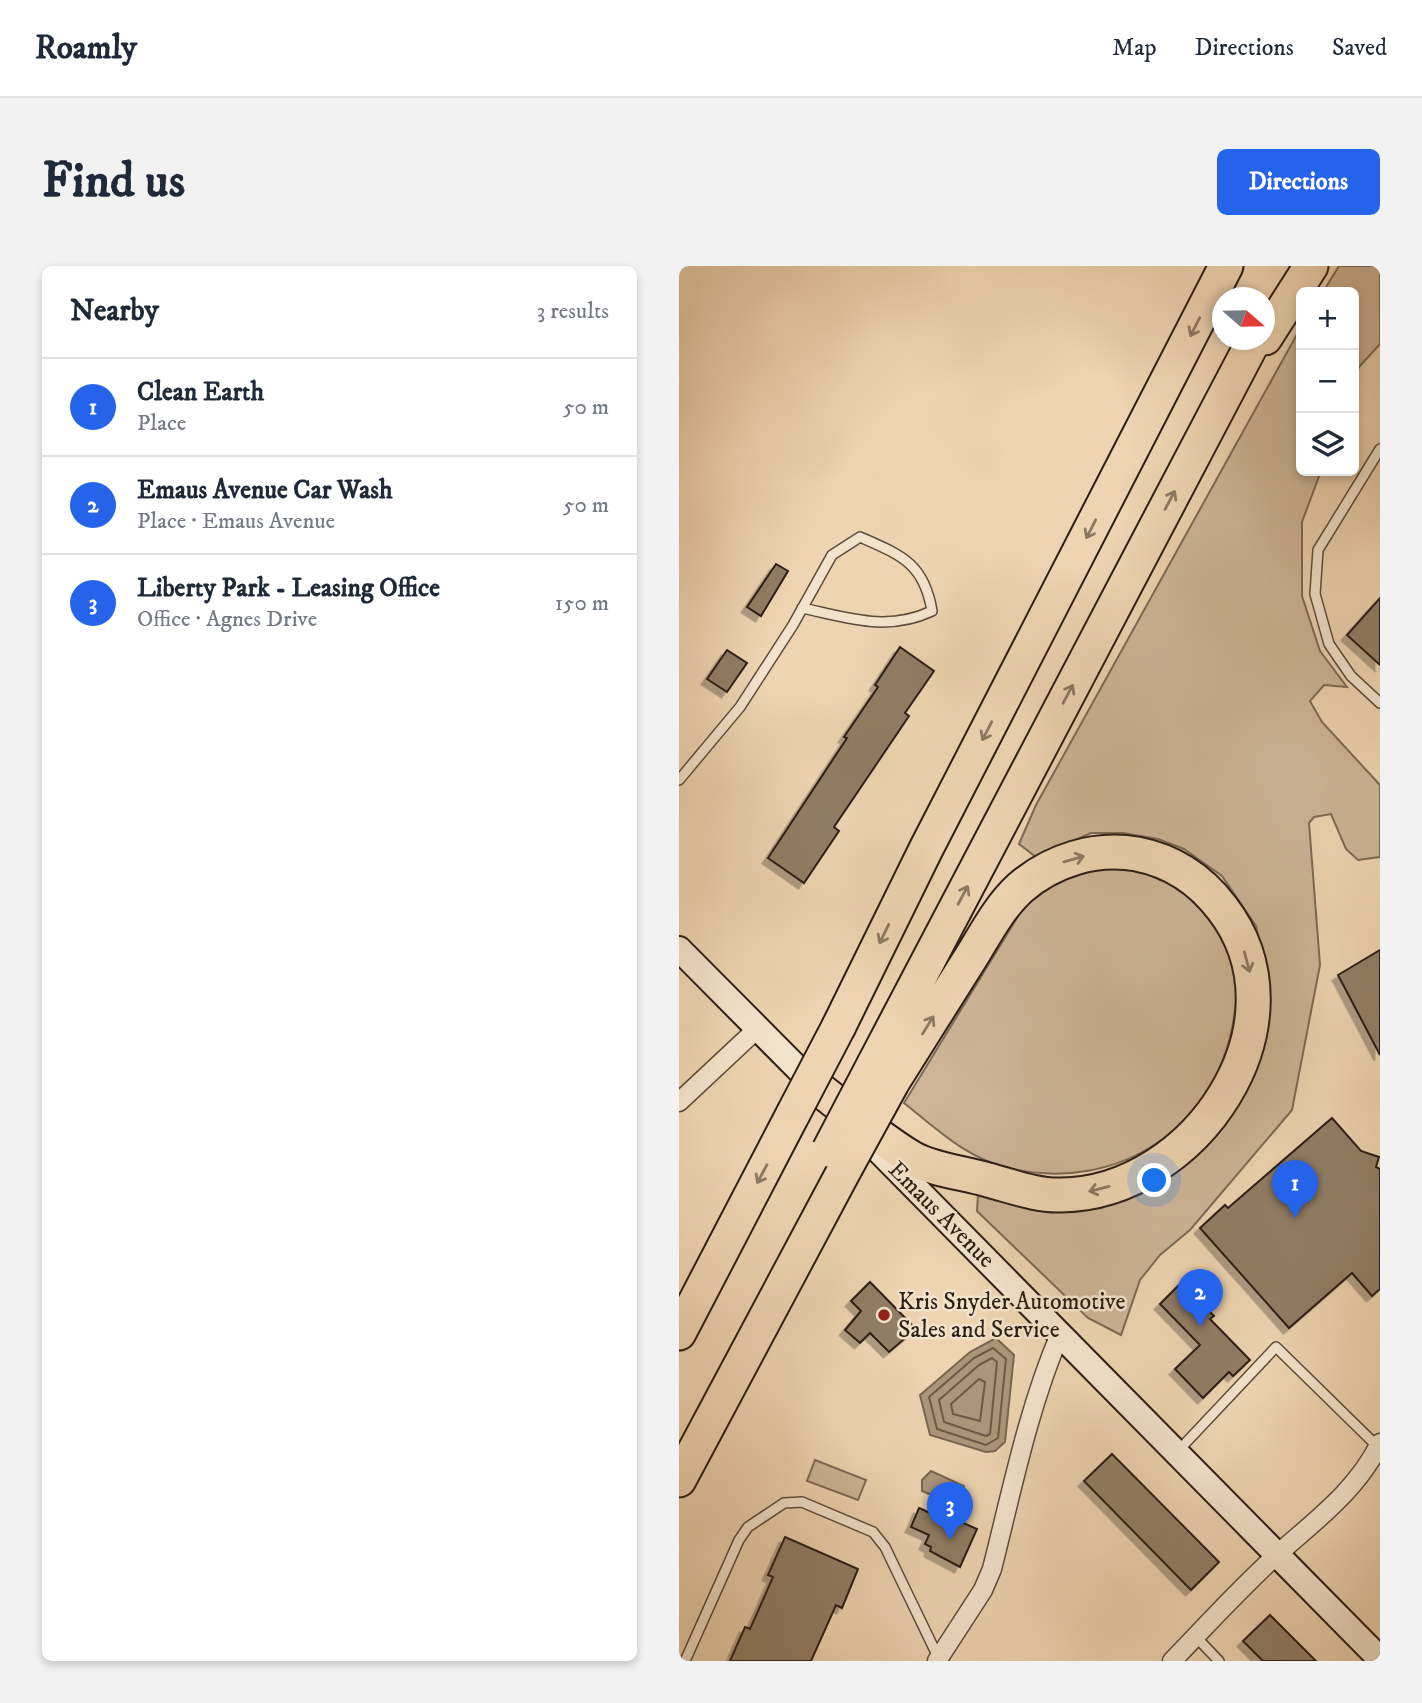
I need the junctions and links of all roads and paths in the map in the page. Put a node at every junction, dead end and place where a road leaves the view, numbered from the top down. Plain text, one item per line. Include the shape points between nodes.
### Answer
1 (1226, 266) edge
2 (1292, 266) edge
3 (1311, 266) edge
4 (1275, 300) edge
5 (1275, 322) edge
6 (1249, 350) edge
7 (1257, 350) edge
8 (1214, 416) junction
9 (1380, 449) edge
10 (802, 608) junction
11 (1380, 703) edge
12 (679, 780) edge
13 (679, 949) edge
14 (758, 1028) junction
15 (883, 1074) junction
16 (815, 1086) junction
17 (679, 1102) edge
18 (838, 1159) junction
19 (679, 1333) edge
20 (1060, 1334) junction
21 (679, 1440) edge
22 (1379, 1445) edge
23 (1176, 1452) junction
24 (679, 1479) edge
25 (1277, 1555) junction
26 (1196, 1637) junction
27 (941, 1660) edge
28 (1380, 1660) edge
29 (685, 1661) edge
30 (1172, 1661) edge
31 (1219, 1661) edge

1 -> 19 highway, bridge
2 - 4 highway
3 - 5 highway
6 - 8 highway
7 - 8 highway
15 -> 8 highway
9 - 11 lane via 1318,550 1315,594 1329,644 1351,676
10 - 10 lane via 832,555 860,537 901,555 917,570 929,590 932,611 909,622 891,623
10 - 12 lane via 740,707
13 - 14 main road, Emaus Avenue
14 - 16 main road, Emaus Avenue
14 - 17 street
15 -> 16 highway via 1002,908 1033,877 1053,865 1104,852 1151,857 1194,878 1210,893 1240,939 1249,966 1253,1010 1234,1080 1209,1119 1182,1147 1122,1182 1060,1196 913,1159
15 - 18 highway, bridge
16 - 20 main road, Emaus Avenue
18 - 21 highway
18 - 24 highway
20 - 23 main road, Emaus Avenue
20 - 27 street via 1030,1418 992,1569
22 - 23 lane via 1276,1348
22 - 25 street via 1351,1488
23 - 25 main road, Emaus Avenue
25 - 26 street
25 - 28 main road, Emaus Avenue
26 - 30 street
26 - 31 lane
27 - 29 lane via 885,1547 873,1532 802,1502 784,1503 748,1527

